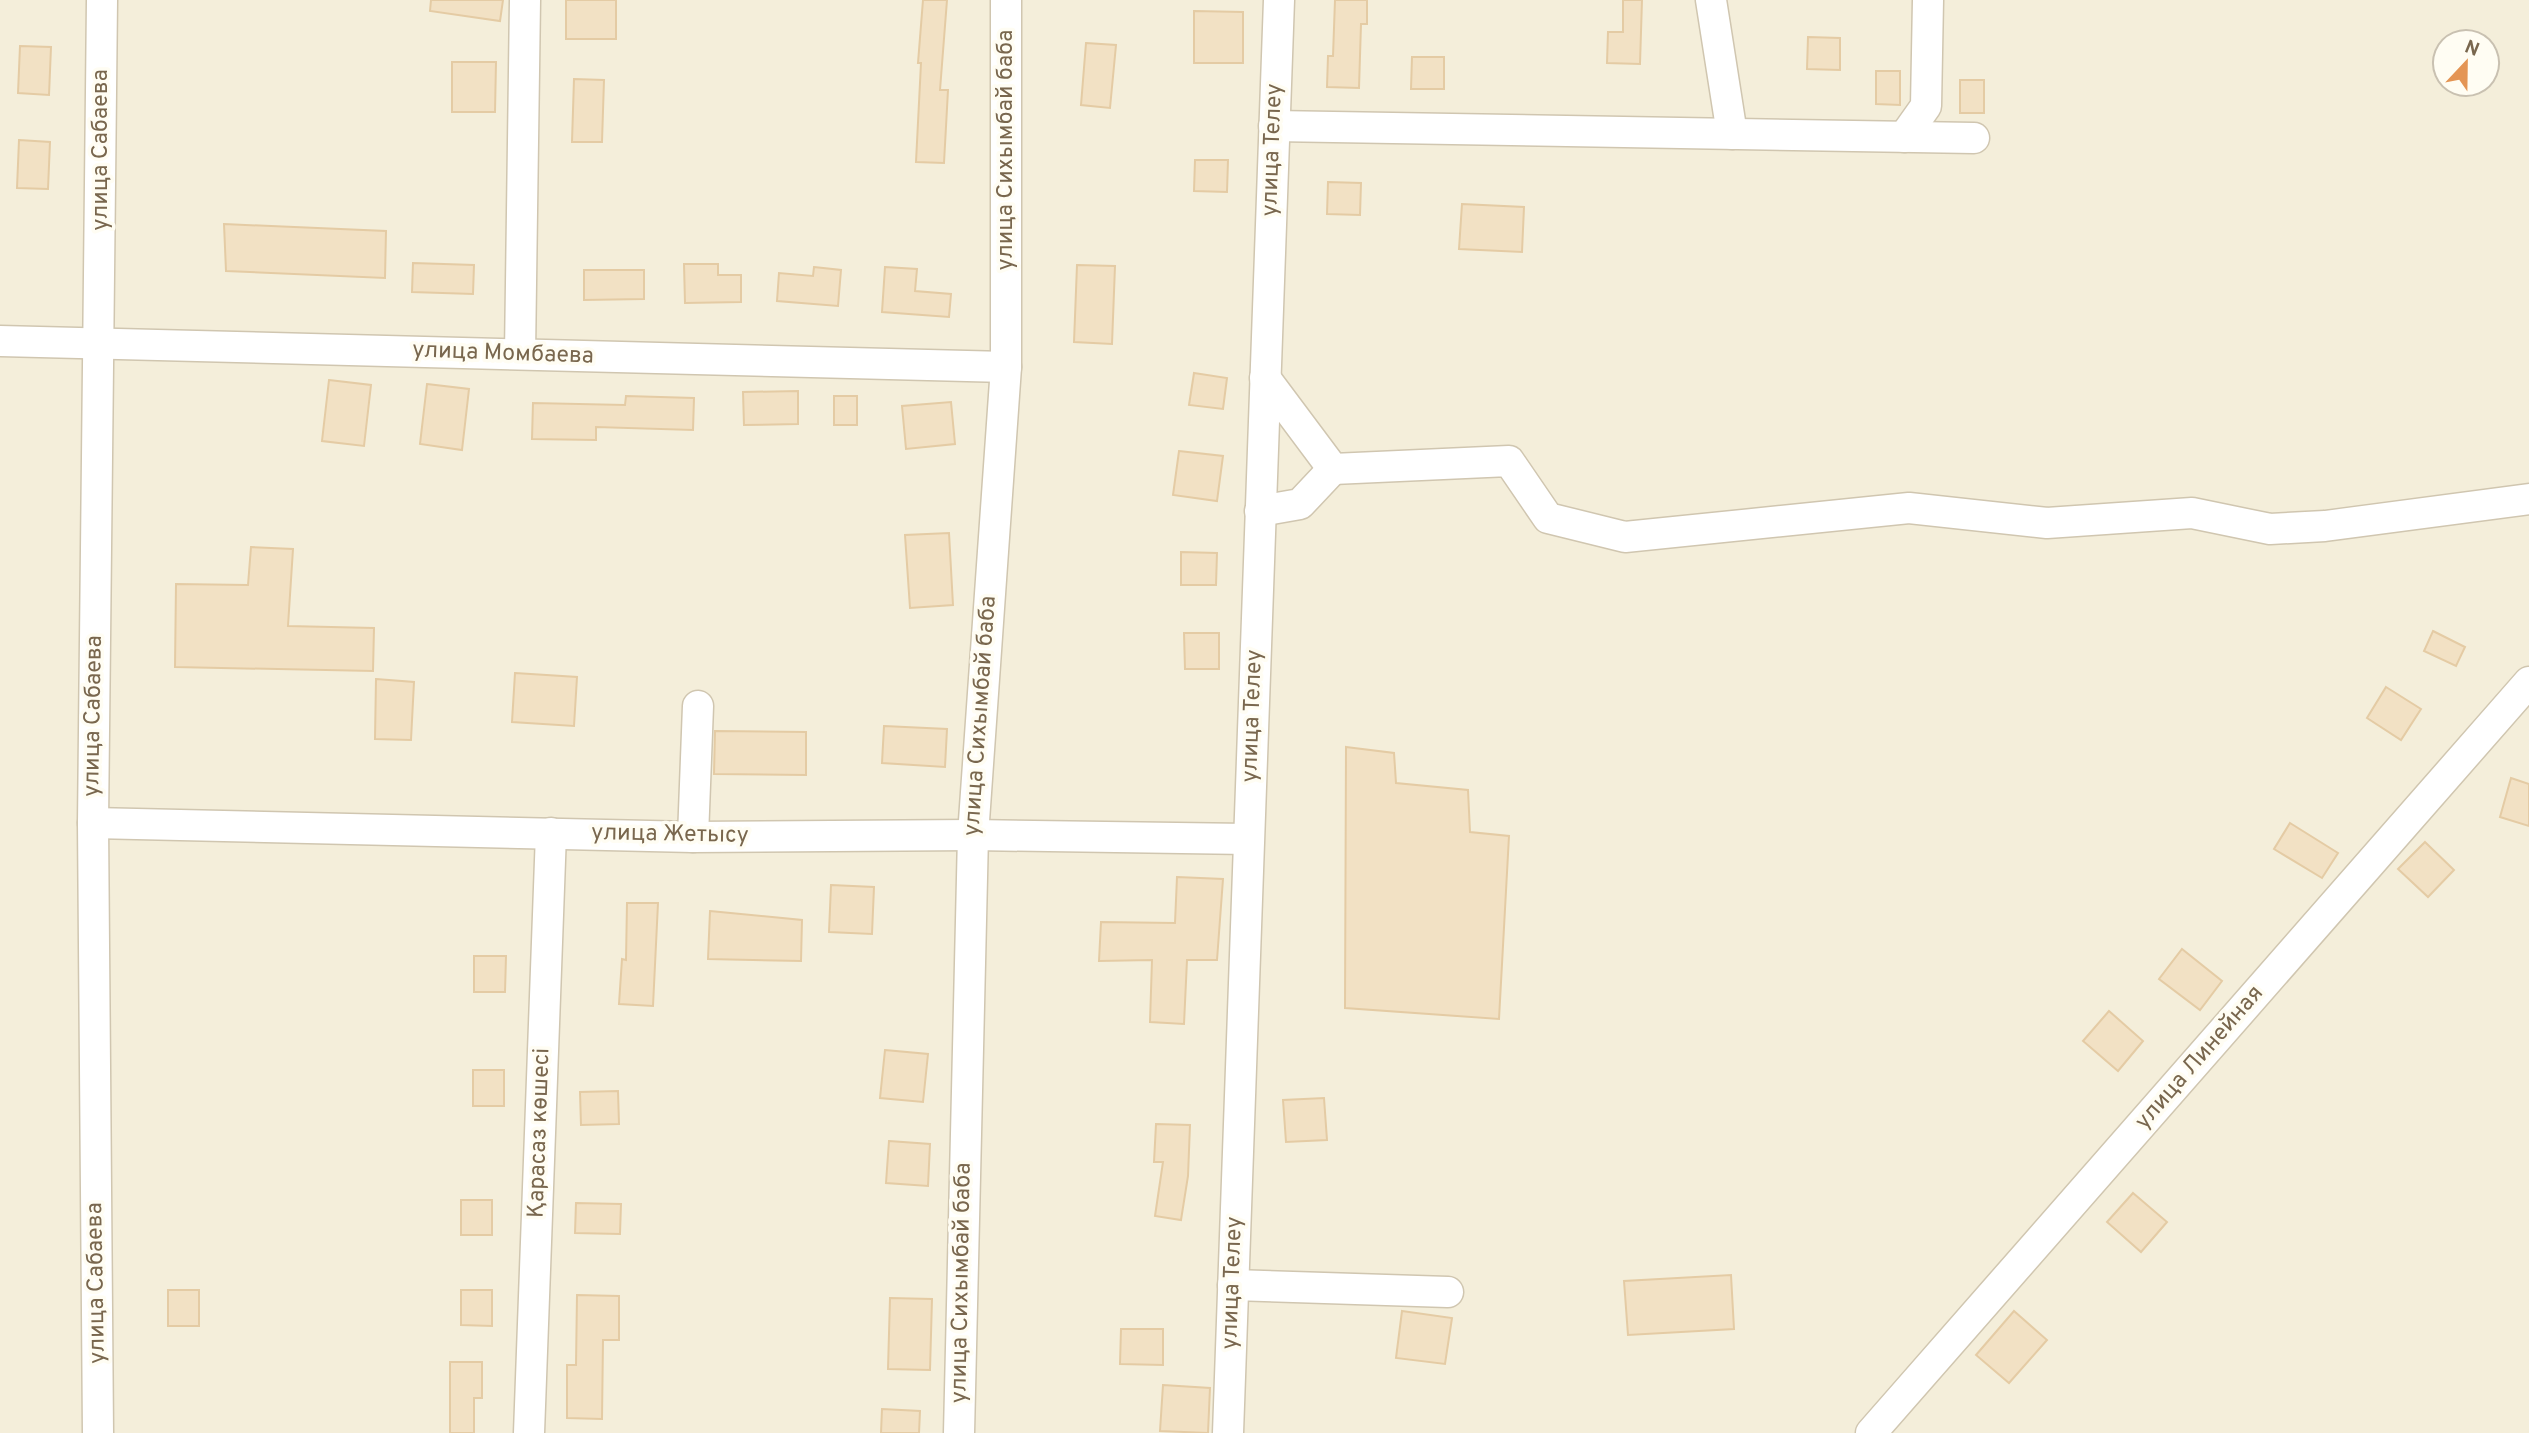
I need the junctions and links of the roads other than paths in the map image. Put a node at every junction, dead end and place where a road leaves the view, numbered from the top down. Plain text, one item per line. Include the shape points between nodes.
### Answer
1 (102, 0) edge
2 (525, 0) edge
3 (1006, 0) edge
4 (1279, 0) edge
5 (1711, 0) edge
6 (1928, 0) edge
7 (1274, 126) junction
8 (1732, 134) junction
9 (1904, 137) junction
10 (1974, 138) dead end
11 (0, 341) edge
12 (100, 343) junction
13 (520, 354) junction
14 (1006, 367) junction
15 (1265, 378) junction
16 (1334, 469) junction
17 (2529, 499) edge
18 (1260, 511) junction
19 (2529, 682) edge
20 (698, 706) dead end
21 (93, 823) junction
22 (551, 833) junction
23 (972, 835) junction
24 (693, 837) junction
25 (1248, 839) junction
26 (1233, 1286) junction
27 (1448, 1292) dead end
28 (98, 1433) edge
29 (529, 1433) edge
30 (959, 1433) edge
31 (1228, 1433) edge
32 (1871, 1433) edge

1 - 12 street, улица Сабаева
2 - 13 street
3 - 14 street, улица Сихымбай баба
4 - 7 street, улица Телеу
5 - 8 street
6 - 9 street via 1926,106
7 - 8 street
7 - 15 street, улица Телеу
8 - 9 street
9 - 10 street
11 - 12 street, улица Момбаева
12 - 13 street, улица Момбаева
12 - 21 street, улица Сабаева
13 - 14 street, улица Момбаева
14 - 23 street, улица Сихымбай баба
15 - 16 street
15 - 18 street, улица Телеу
16 - 17 street via 1509,461 1548,518 1626,537 1909,508 2047,523 2192,513 2270,529
16 - 18 street via 1300,504
18 - 25 street, улица Телеу
19 - 32 street, улица Линейная
20 - 24 street
21 - 22 street, улица Жетысу
21 - 28 street, улица Сабаева
22 - 24 street, улица Жетысу
22 - 29 street, Қарасаз көшесі
23 - 24 street, улица Жетысу
23 - 25 street, улица Жетысу
23 - 30 street, улица Сихымбай баба
25 - 26 street, улица Телеу
26 - 27 street
26 - 31 street, улица Телеу

